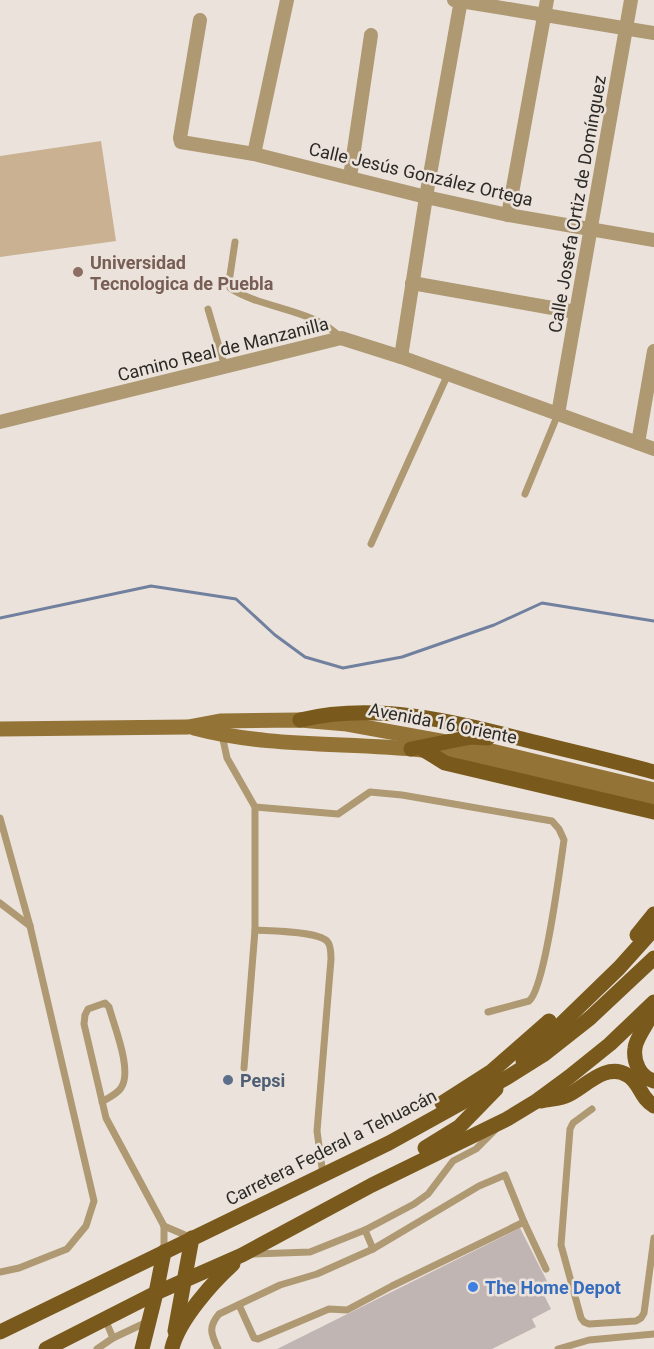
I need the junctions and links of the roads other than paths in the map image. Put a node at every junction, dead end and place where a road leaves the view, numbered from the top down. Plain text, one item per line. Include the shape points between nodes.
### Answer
1 (287, 0) edge
2 (459, 0) edge
3 (547, 0) edge
4 (631, 0) edge
5 (544, 16) junction
6 (200, 20) dead end
7 (627, 28) junction
8 (654, 33) edge
9 (371, 35) dead end
10 (254, 154) junction
11 (350, 177) junction
12 (426, 197) junction
13 (508, 215) junction
14 (590, 227) junction
15 (654, 240) edge
16 (235, 242) dead end
17 (412, 283) junction
18 (208, 309) dead end
19 (575, 312) junction
20 (341, 338) junction
21 (654, 351) edge
22 (400, 357) junction
23 (225, 367) junction
24 (447, 374) junction
25 (558, 414) junction
26 (0, 422) edge
27 (638, 443) junction
28 (654, 449) edge
29 (525, 494) dead end
30 (371, 544) dead end
31 (300, 720) junction
32 (221, 728) junction
33 (0, 729) edge
34 (448, 743) junction
35 (417, 749) junction
36 (654, 772) edge
37 (654, 779) edge
38 (654, 790) edge
39 (654, 802) edge
40 (255, 807) junction
41 (654, 812) edge
42 (0, 818) edge
43 (0, 903) edge
44 (654, 914) edge
45 (30, 926) junction
46 (654, 929) edge
47 (255, 930) junction
48 (654, 958) edge
49 (654, 1002) edge
50 (654, 1010) edge
51 (488, 1012) dead end
52 (244, 1068) dead end
53 (508, 1077) junction
54 (654, 1081) edge
55 (102, 1102) junction
56 (535, 1102) junction
57 (654, 1106) edge
58 (592, 1109) dead end
59 (507, 1119) junction
60 (408, 1133) junction
61 (322, 1175) junction
62 (372, 1185) junction
63 (524, 1222) junction
64 (164, 1226) junction
65 (365, 1230) junction
66 (192, 1238) junction
67 (654, 1238) edge
68 (373, 1249) junction
69 (164, 1252) junction
70 (242, 1255) junction
71 (546, 1269) dead end
72 (0, 1272) edge
73 (186, 1281) junction
74 (156, 1293) junction
75 (239, 1305) junction
76 (105, 1319) junction
77 (149, 1321) junction
78 (0, 1332) edge
79 (654, 1334) edge
80 (113, 1338) junction
81 (46, 1349) edge
82 (97, 1349) edge
83 (142, 1349) edge
84 (172, 1349) edge
85 (218, 1349) edge
86 (558, 1349) edge

1 - 10 street
2 - 5 street
2 - 12 street
3 - 5 street
4 - 7 street, Calle Josefa Ortiz de Domínguez
5 - 7 street
5 - 13 street
6 - 10 street, Calle Jesús González Ortega via 181,142
7 - 8 street
7 - 14 street, Calle Josefa Ortiz de Domínguez
9 - 11 street
10 - 11 street, Calle Jesús González Ortega
11 - 12 street, Calle Jesús González Ortega
12 - 13 street, Calle Jesús González Ortega
12 - 17 street
13 - 14 street, Calle Jesús González Ortega
14 - 15 street, Calle Jesús González Ortega
14 - 19 street, Calle Josefa Ortiz de Domínguez
16 - 20 lane via 230,288 312,319
17 - 19 street
17 - 22 street
18 - 23 lane
19 - 25 street, Calle Josefa Ortiz de Domínguez
20 - 22 street, Camino Real de Manzanilla
20 - 23 street, Camino Real de Manzanilla
21 - 27 street
22 - 24 street, Camino Real de Manzanilla
23 - 26 street, Camino Real de Manzanilla
24 - 25 street, Camino Real de Manzanilla
24 - 30 lane
25 - 27 street, Camino Real de Manzanilla
25 - 29 lane
27 - 28 street, Camino Real de Manzanilla
31 - 32 main road, Avenida 16 Oriente
31 - 34 main road, Avenida 16 Oriente via 346,724
31 - 36 main road via 345,713 404,715 473,727
32 - 33 main road
32 - 35 main road, Avenida 16 Oriente via 303,744
32 - 40 lane via 227,758
34 - 35 main road
34 - 37 main road via 471,737 497,739
34 - 38 main road, Avenida 16 Oriente
35 - 39 main road, Avenida 16 Oriente
35 - 41 main road via 445,763
40 - 47 lane
40 - 51 lane via 338,814 370,792 552,821 564,840 542,973 529,1001
42 - 45 lane
43 - 45 lane
44 - 60 main road via 592,981 506,1060 422,1117
45 - 72 lane via 94,1200 86,1226 67,1249
46 - 53 main road via 620,968
47 - 52 lane
47 - 61 lane via 316,936 330,946 317,1131
48 - 53 main road, Carretera Federal a Tehuacán via 590,1018
49 - 56 main road via 610,1044
50 - 54 main road via 635,1046 639,1071
53 - 60 main road, Carretera Federal a Tehuacán
53 - 62 main road via 459,1127 401,1162
55 - 55 lane via 120,1090 125,1079 125,1067 105,1003 88,1009 84,1024
55 - 64 lane via 106,1118
56 - 57 main road via 568,1096 601,1075 616,1071 637,1083 645,1101
56 - 59 main road
58 - 67 lane via 570,1129 561,1245 584,1322 641,1318
59 - 62 main road
59 - 65 lane via 476,1149 453,1161 428,1194
60 - 61 main road, Carretera Federal a Tehuacán
61 - 66 main road, Carretera Federal a Tehuacán
62 - 70 main road
63 - 68 lane via 505,1175 479,1186
63 - 71 lane
63 - 75 lane via 347,1310 329,1309 258,1339 250,1333
64 - 66 lane
64 - 69 lane
65 - 68 lane
65 - 70 lane via 310,1252
66 - 69 main road, Carretera Federal a Tehuacán
66 - 73 main road
68 - 75 lane
69 - 74 main road
69 - 78 main road, Carretera Federal a Tehuacán
70 - 73 main road
70 - 84 main road via 202,1298
73 - 74 main road
73 - 84 main road
74 - 76 main road
74 - 77 main road
75 - 85 lane via 219,1314 213,1322 210,1332
76 - 80 lane
76 - 81 main road
77 - 80 lane
77 - 83 main road
79 - 86 lane via 589,1340
80 - 82 lane

